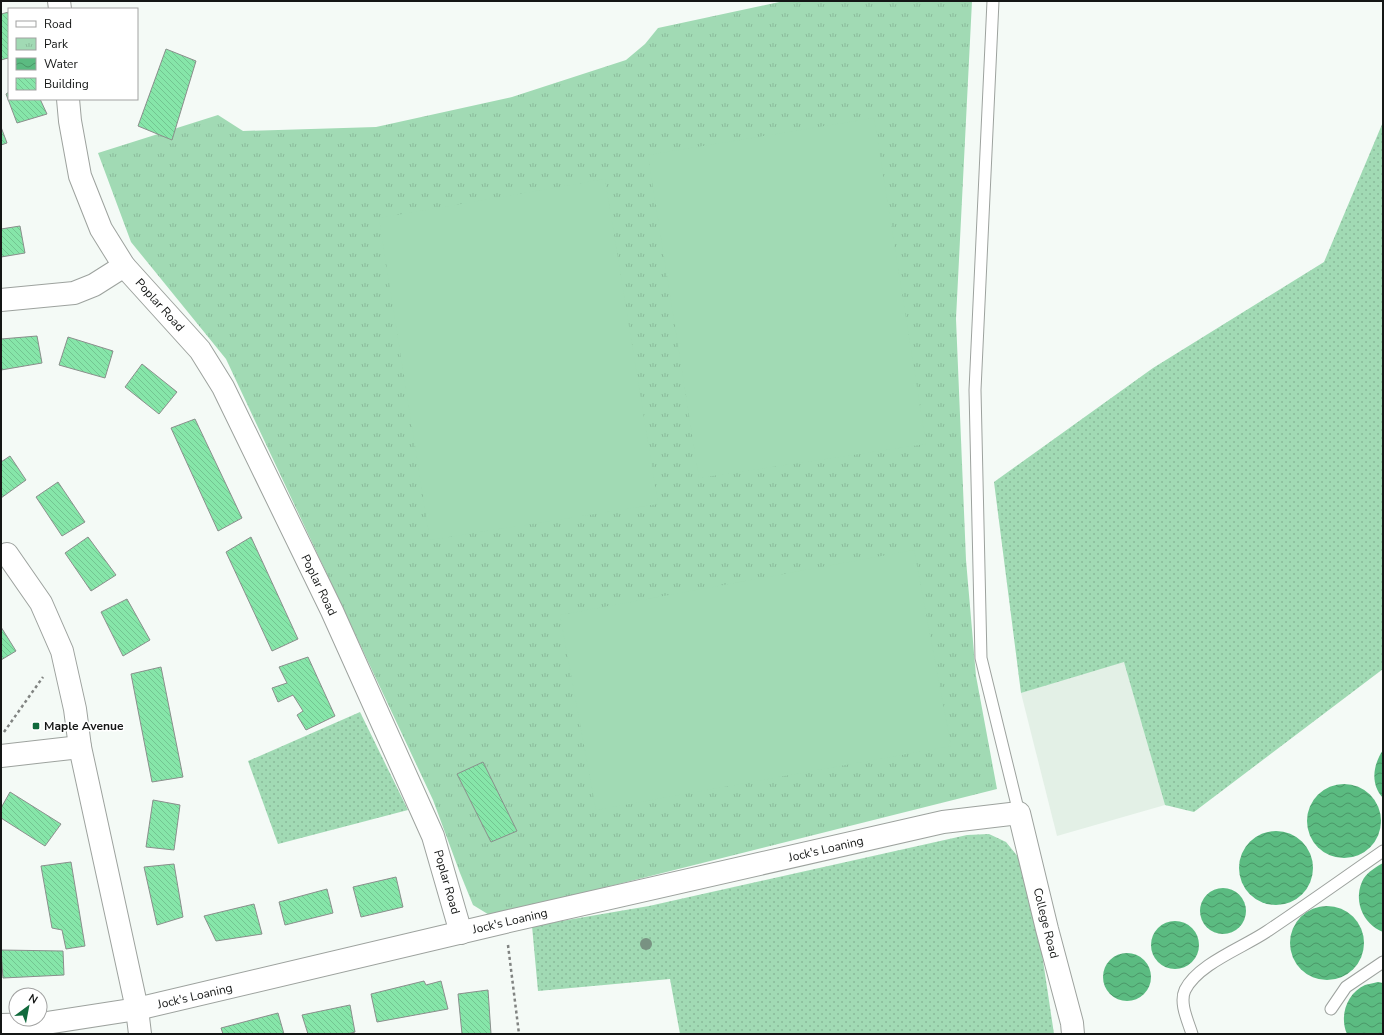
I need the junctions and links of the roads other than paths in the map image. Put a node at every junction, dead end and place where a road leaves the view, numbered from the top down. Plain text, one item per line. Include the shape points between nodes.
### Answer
1 (993, 1) edge
2 (68, 100) edge
3 (124, 266) junction
4 (1, 300) edge
5 (7, 554) dead end
6 (80, 747) junction
7 (1, 756) edge
8 (1019, 813) junction
9 (1383, 851) edge
10 (461, 933) junction
11 (1383, 962) edge
12 (137, 1009) junction
13 (1331, 1009) dead end
14 (1, 1025) edge
15 (140, 1034) edge
16 (1074, 1034) edge
17 (1192, 1034) edge

1 - 8 lane via 976,390 981,658
2 - 3 street, Poplar Road via 80,176 101,229
3 - 4 street via 94,285 74,293
3 - 10 street, Poplar Road via 200,350 223,387 332,611 433,836
5 - 6 street via 41,603 62,651 75,709
6 - 7 street
6 - 12 street
8 - 10 street, Jock's Loaning via 943,822
8 - 16 street, College Road
9 - 17 lane via 1264,933 1207,966 1192,980 1184,992 1183,1005
10 - 12 street, Jock's Loaning
11 - 13 lane via 1346,988
12 - 14 street, Jock's Loaning via 40,1024
12 - 15 street

